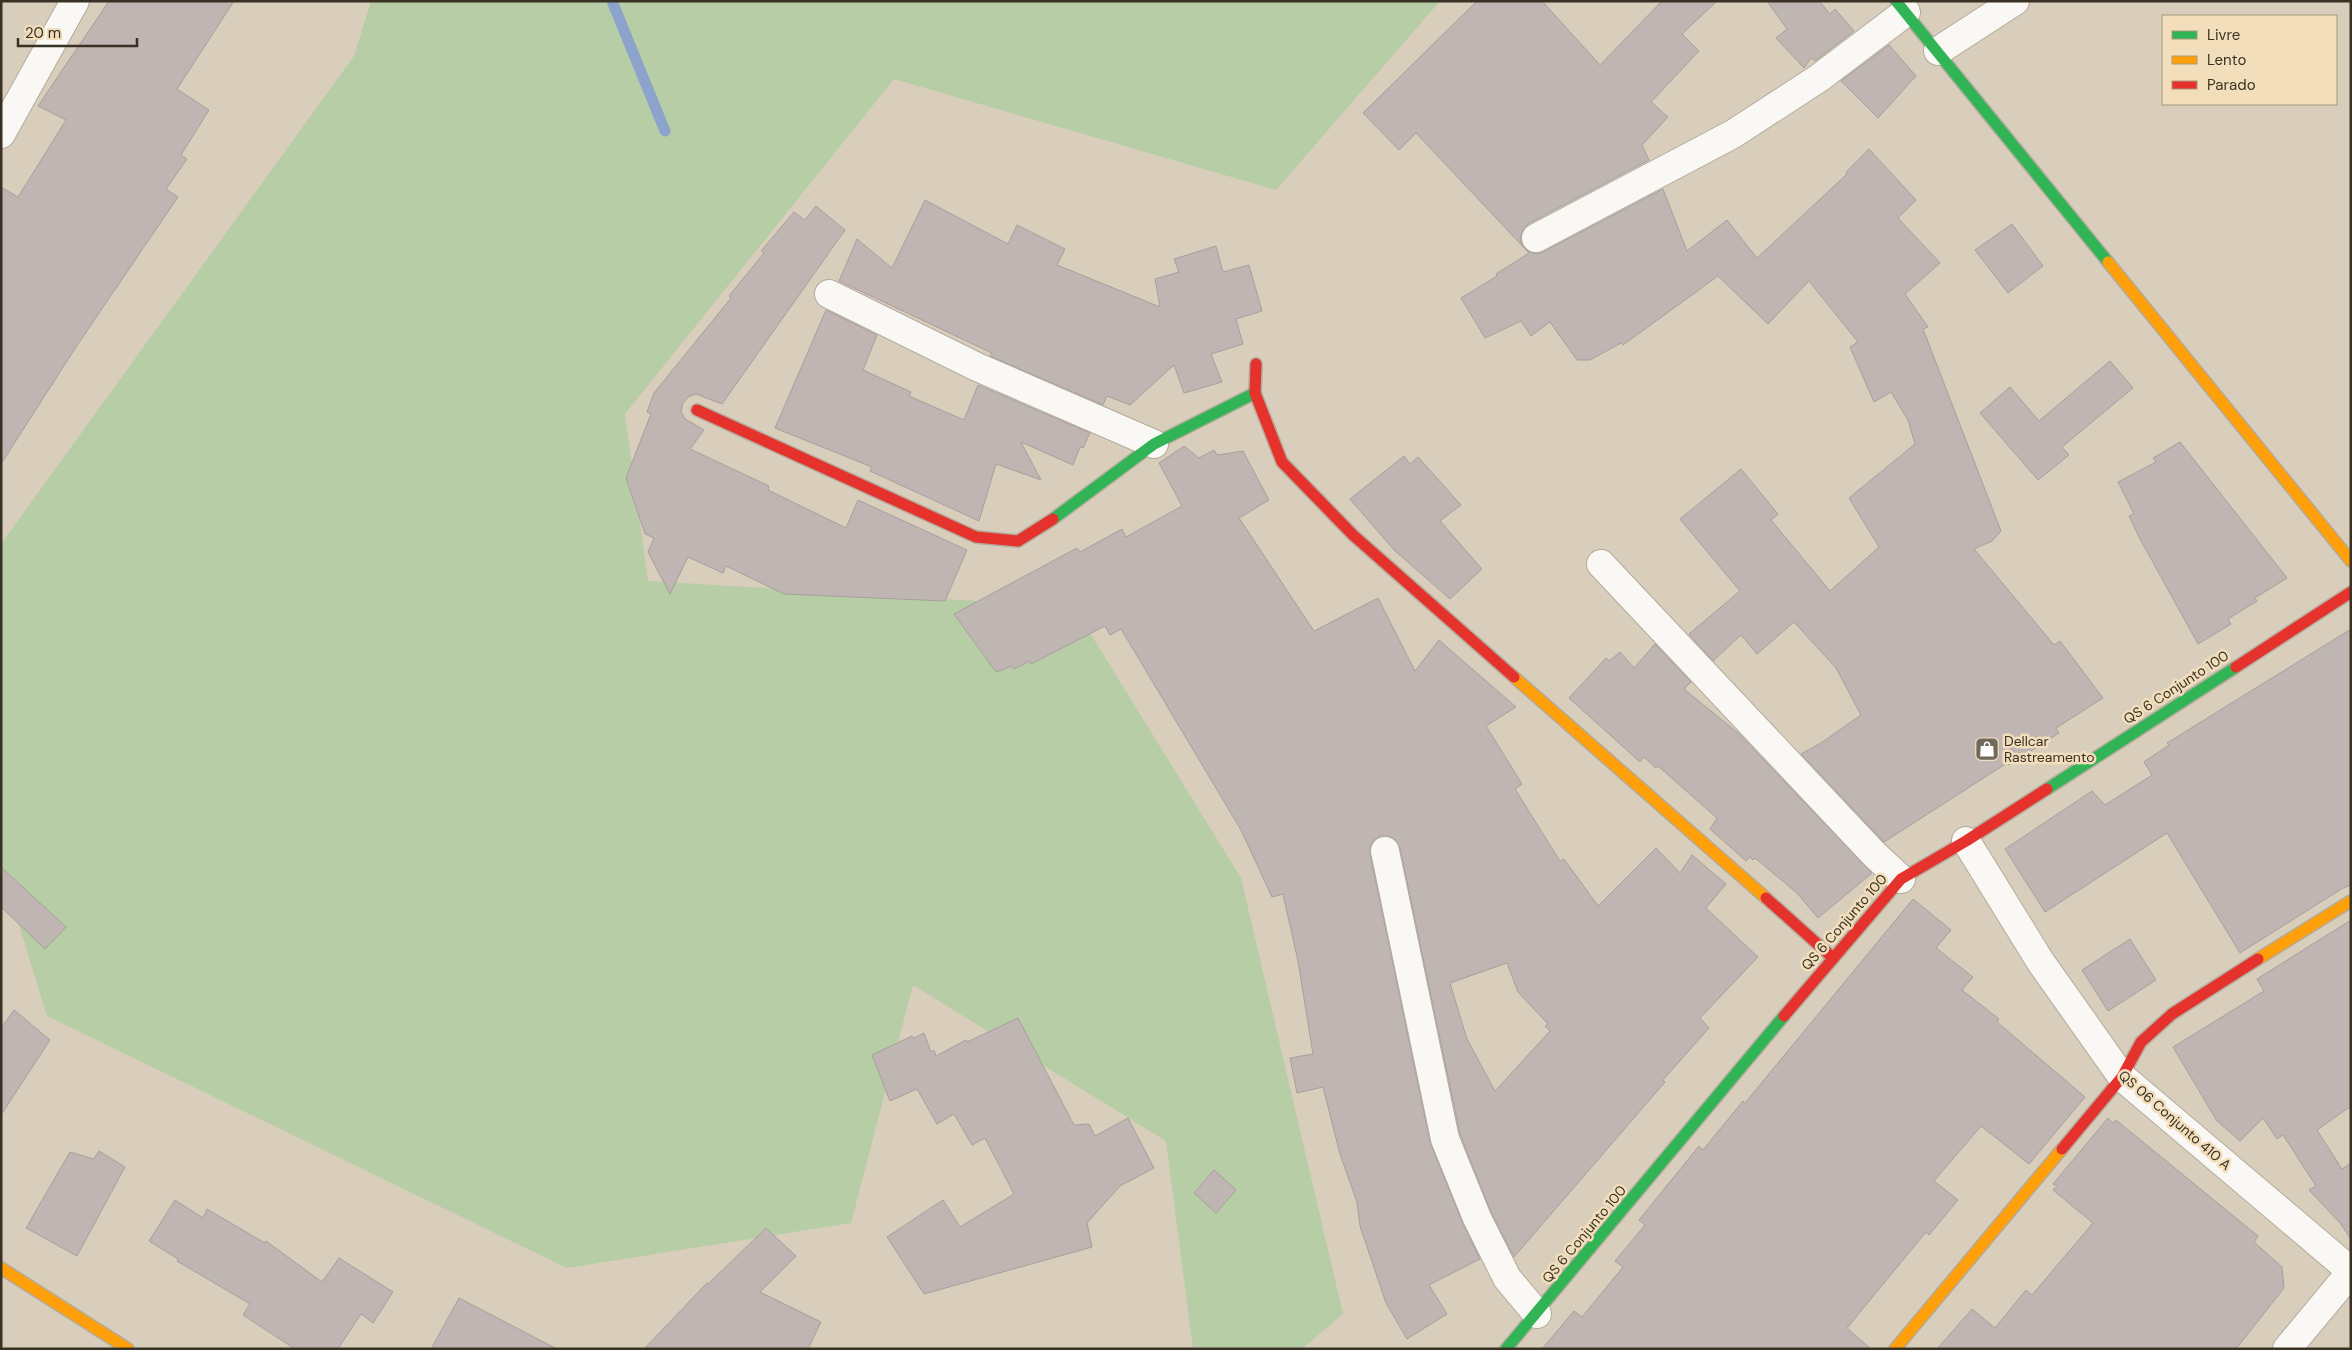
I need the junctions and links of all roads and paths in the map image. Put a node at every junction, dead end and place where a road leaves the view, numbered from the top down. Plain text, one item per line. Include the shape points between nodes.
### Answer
1 (75, 1) edge
2 (2016, 1) edge
3 (1901, 6) edge
4 (1938, 51) junction
5 (1, 134) edge
6 (1536, 238) dead end
7 (829, 294) dead end
8 (1256, 364) dead end
9 (1255, 393) junction
10 (698, 410) dead end
11 (1154, 444) junction
12 (2351, 561) edge
13 (1602, 564) dead end
14 (2351, 592) edge
15 (1966, 841) junction
16 (1385, 851) dead end
17 (1901, 879) junction
18 (2351, 901) edge
19 (1832, 957) junction
20 (2122, 1077) junction
21 (1, 1268) edge
22 (2351, 1272) edge
23 (1537, 1314) junction
24 (128, 1349) edge
25 (1506, 1349) edge
26 (1895, 1349) edge
27 (2287, 1349) edge

1 - 5 street
2 - 4 street
3 - 4 street
3 - 6 street via 1819,78 1733,134
4 - 12 street
7 - 11 street via 977,367
8 - 9 street
9 - 11 street
9 - 19 street via 1282,462 1353,535
10 - 11 street via 976,537 1018,541 1037,531
13 - 17 street
14 - 15 street, QS 6 Conjunto 100
15 - 17 street, QS 6 Conjunto 100
15 - 20 street, QS 06 Conjunto 410 A via 2040,961
16 - 23 street via 1445,1139 1477,1218 1507,1278
17 - 19 street, QS 6 Conjunto 100
18 - 20 street via 2172,1014 2140,1042
19 - 23 street, QS 6 Conjunto 100
20 - 22 street, QS 06 Conjunto 410 A
20 - 26 street
21 - 24 street
22 - 27 street
23 - 25 street, QS 6 Conjunto 100

